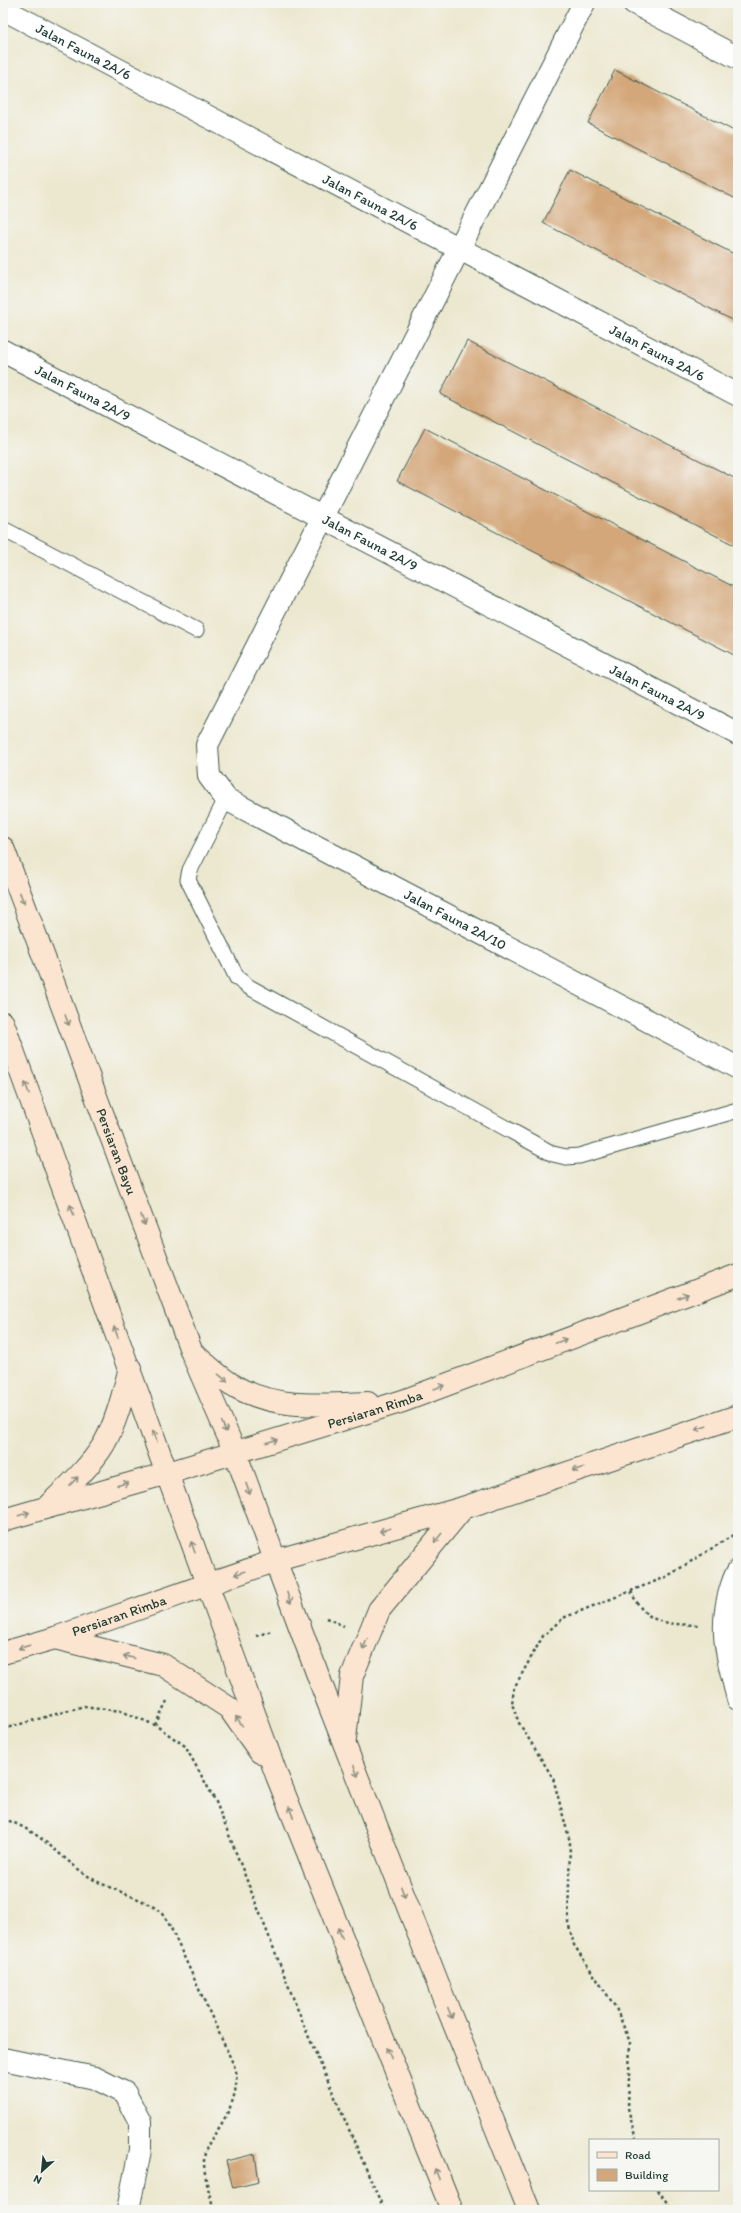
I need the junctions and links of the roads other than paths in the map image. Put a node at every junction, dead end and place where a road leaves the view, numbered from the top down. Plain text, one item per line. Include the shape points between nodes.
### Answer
1 (584, 3) edge
2 (634, 3) edge
3 (3, 9) edge
4 (738, 58) edge
5 (460, 249) junction
6 (3, 351) edge
7 (738, 395) edge
8 (323, 517) junction
9 (3, 530) edge
10 (196, 630) dead end
11 (738, 734) edge
12 (226, 799) junction
13 (3, 848) edge
14 (3, 1023) edge
15 (738, 1068) edge
16 (738, 1110) edge
17 (738, 1275) edge
18 (192, 1353) junction
19 (130, 1368) junction
20 (403, 1401) junction
21 (738, 1416) edge
22 (235, 1452) junction
23 (168, 1473) junction
24 (46, 1507) junction
25 (463, 1508) junction
26 (3, 1520) edge
27 (274, 1561) junction
28 (738, 1571) edge
29 (206, 1584) junction
30 (54, 1638) junction
31 (3, 1653) edge
32 (738, 1699) edge
33 (344, 1740) junction
34 (277, 1776) junction
35 (3, 2059) edge
36 (128, 2210) edge
37 (452, 2210) edge
38 (529, 2210) edge

1 - 5 street
2 - 4 street
3 - 5 street, Jalan Fauna 2A/6
5 - 7 street, Jalan Fauna 2A/6
5 - 8 street
6 - 8 street, Jalan Fauna 2A/9
8 - 11 street, Jalan Fauna 2A/9
8 - 12 street, Jalan Fauna 2A/10 via 207,745 209,776
9 - 10 lane
12 - 15 street, Jalan Fauna 2A/10
12 - 16 lane via 190,870 188,880 237,978 248,987 554,1154 578,1156
13 -> 18 main road, Persiaran Bayu
19 -> 14 main road
20 -> 17 main road, Persiaran Rimba
18 -> 20 main road via 230,1384 264,1399 308,1406
18 -> 22 main road, Persiaran Bayu
23 -> 19 main road
24 -> 19 main road via 76,1479 104,1444 118,1410
22 -> 20 main road, Persiaran Rimba
21 -> 25 main road, Persiaran Rimba
22 - 23 main road, Persiaran Rimba
22 -> 27 main road, Persiaran Bayu
24 -> 23 main road, Persiaran Rimba
29 -> 23 main road
26 -> 24 main road, Persiaran Rimba
25 -> 27 main road, Persiaran Rimba
25 -> 33 main road via 379,1610 352,1676
27 -> 29 main road, Persiaran Rimba
27 -> 33 main road, Persiaran Bayu
28 - 32 street via 728,1599 723,1626
29 - 30 main road, Persiaran Rimba
29 - 34 main road
30 -> 31 main road, Persiaran Rimba
34 -> 30 main road via 230,1708 163,1665
33 -> 38 main road, Persiaran Bayu
37 -> 34 main road
35 - 36 street via 95,2078 125,2093 140,2122 140,2150

